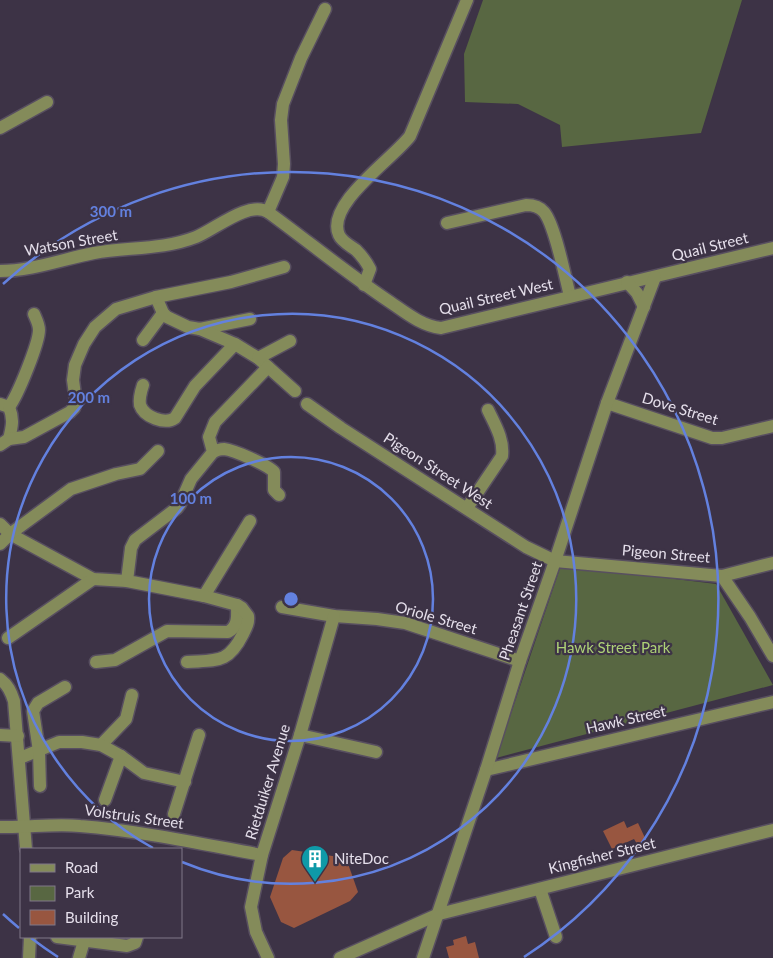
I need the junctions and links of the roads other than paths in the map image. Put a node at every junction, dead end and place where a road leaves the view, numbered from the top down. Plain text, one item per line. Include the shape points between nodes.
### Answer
1 (467, 0) edge
2 (325, 9) dead end
3 (47, 102) dead end
4 (0, 128) edge
5 (264, 210) junction
6 (447, 223) dead end
7 (773, 248) edge
8 (284, 267) dead end
9 (0, 271) edge
10 (655, 277) junction
11 (627, 282) junction
12 (364, 285) junction
13 (570, 296) junction
14 (156, 297) junction
15 (644, 307) junction
16 (162, 313) junction
17 (34, 314) dead end
18 (250, 319) dead end
19 (200, 329) junction
20 (143, 340) dead end
21 (290, 341) dead end
22 (235, 344) junction
23 (258, 358) junction
24 (268, 367) junction
25 (142, 385) dead end
26 (295, 391) dead end
27 (607, 403) junction
28 (307, 404) dead end
29 (5, 406) edge
30 (488, 410) dead end
31 (773, 426) edge
32 (4, 442) edge
33 (158, 451) dead end
34 (213, 452) junction
35 (279, 495) dead end
36 (467, 508) junction
37 (250, 521) dead end
38 (0, 524) edge
39 (10, 534) junction
40 (0, 544) edge
41 (555, 561) junction
42 (773, 563) edge
43 (722, 576) junction
44 (92, 579) junction
45 (127, 581) junction
46 (204, 596) junction
47 (237, 605) junction
48 (282, 607) dead end
49 (334, 616) junction
50 (8, 638) dead end
51 (773, 656) edge
52 (520, 661) junction
53 (96, 662) dead end
54 (187, 662) dead end
55 (0, 679) edge
56 (65, 687) dead end
57 (132, 695) dead end
58 (773, 702) edge
59 (0, 735) edge
60 (198, 735) dead end
61 (300, 735) junction
62 (18, 736) junction
63 (101, 745) junction
64 (39, 751) junction
65 (376, 752) dead end
66 (120, 756) junction
67 (20, 758) junction
68 (486, 770) junction
69 (185, 782) junction
70 (40, 786) dead end
71 (105, 800) dead end
72 (174, 814) dead end
73 (0, 827) edge
74 (24, 828) junction
75 (773, 830) edge
76 (26, 848) edge
77 (262, 855) junction
78 (540, 889) junction
79 (439, 914) junction
80 (556, 937) dead end
81 (30, 938) edge
82 (64, 938) edge
83 (137, 938) edge
84 (84, 941) junction
85 (29, 958) edge
86 (79, 958) edge
87 (268, 958) edge
88 (340, 958) edge
89 (423, 958) edge

1 - 12 street via 410,136 352,195 340,215 337,225 341,238 361,255 370,269
2 - 5 street via 283,104 283,177
3 - 4 street
5 - 9 street, Watson Street via 248,210 178,244 96,253
5 - 12 street, Quail Street West
6 - 13 street via 526,205 540,208 549,220
7 - 10 street, Quail Street
8 - 14 street via 231,282
10 - 11 street, Quail Street West
10 - 15 street, Pheasant Street
11 - 13 street, Quail Street West
11 - 15 street
12 - 13 street, Quail Street West via 415,319 441,328
14 - 16 street
14 - 32 street via 116,309 95,327 75,366 76,402 70,412 24,437
15 - 27 street, Pheasant Street
16 - 19 street via 171,320
16 - 20 street
17 - 29 street via 39,326 38,337 17,395
18 - 19 street
19 - 22 street
21 - 23 street
22 - 23 street
22 - 25 street via 195,386 170,420 158,420 143,410 140,402
23 - 24 street
24 - 26 street
24 - 34 street via 215,422 209,436
27 - 31 street, Dove Street via 712,438
27 - 41 street, Pheasant Street
28 - 36 street, Pigeon Street West
29 - 32 street via 13,422
30 - 36 street via 502,440 502,456
33 - 39 street via 140,469 71,489
34 - 35 street via 227,449 267,466 274,472 274,490
34 - 45 street via 191,479 180,504 135,540
36 - 41 street, Pigeon Street West via 526,547
37 - 46 street
38 - 39 street
39 - 40 street
39 - 44 street
41 - 43 street, Pigeon Street
41 - 52 street, Pheasant Street
42 - 43 street, Pigeon Street
43 - 51 street
44 - 45 street
44 - 50 street
45 - 46 street
46 - 47 street
47 - 53 street via 236,623 228,632 167,631 115,660
47 - 54 street via 249,618 232,653 218,660
48 - 49 street, Oriole Street
49 - 52 street, Oriole Street via 405,623
49 - 61 street, Rietduiker Avenue
52 - 68 street, Pheasant Street
55 - 62 street via 12,692
56 - 64 street via 38,703 32,711
57 - 63 street via 126,719
58 - 68 street, Hawk Street
59 - 62 street
60 - 69 street
61 - 65 street
61 - 77 street, Rietduiker Avenue
62 - 67 street
63 - 64 street via 66,741
63 - 66 street
64 - 67 street
64 - 70 street
66 - 69 street via 144,773
66 - 71 street
67 - 74 street
68 - 79 street, Pheasant Street
69 - 72 street
73 - 74 street, Volstruis Street
74 - 76 street
74 - 77 street, Volstruis Street via 78,826 136,832
75 - 78 street, Kingfisher Street
77 - 87 street, Rietduiker Avenue via 251,914
78 - 79 street, Kingfisher Street
78 - 80 street
79 - 88 street, Kingfisher Street
79 - 89 street, Pheasant Street
81 - 85 street
82 - 84 street
83 - 84 street via 135,943 127,946
84 - 86 street

